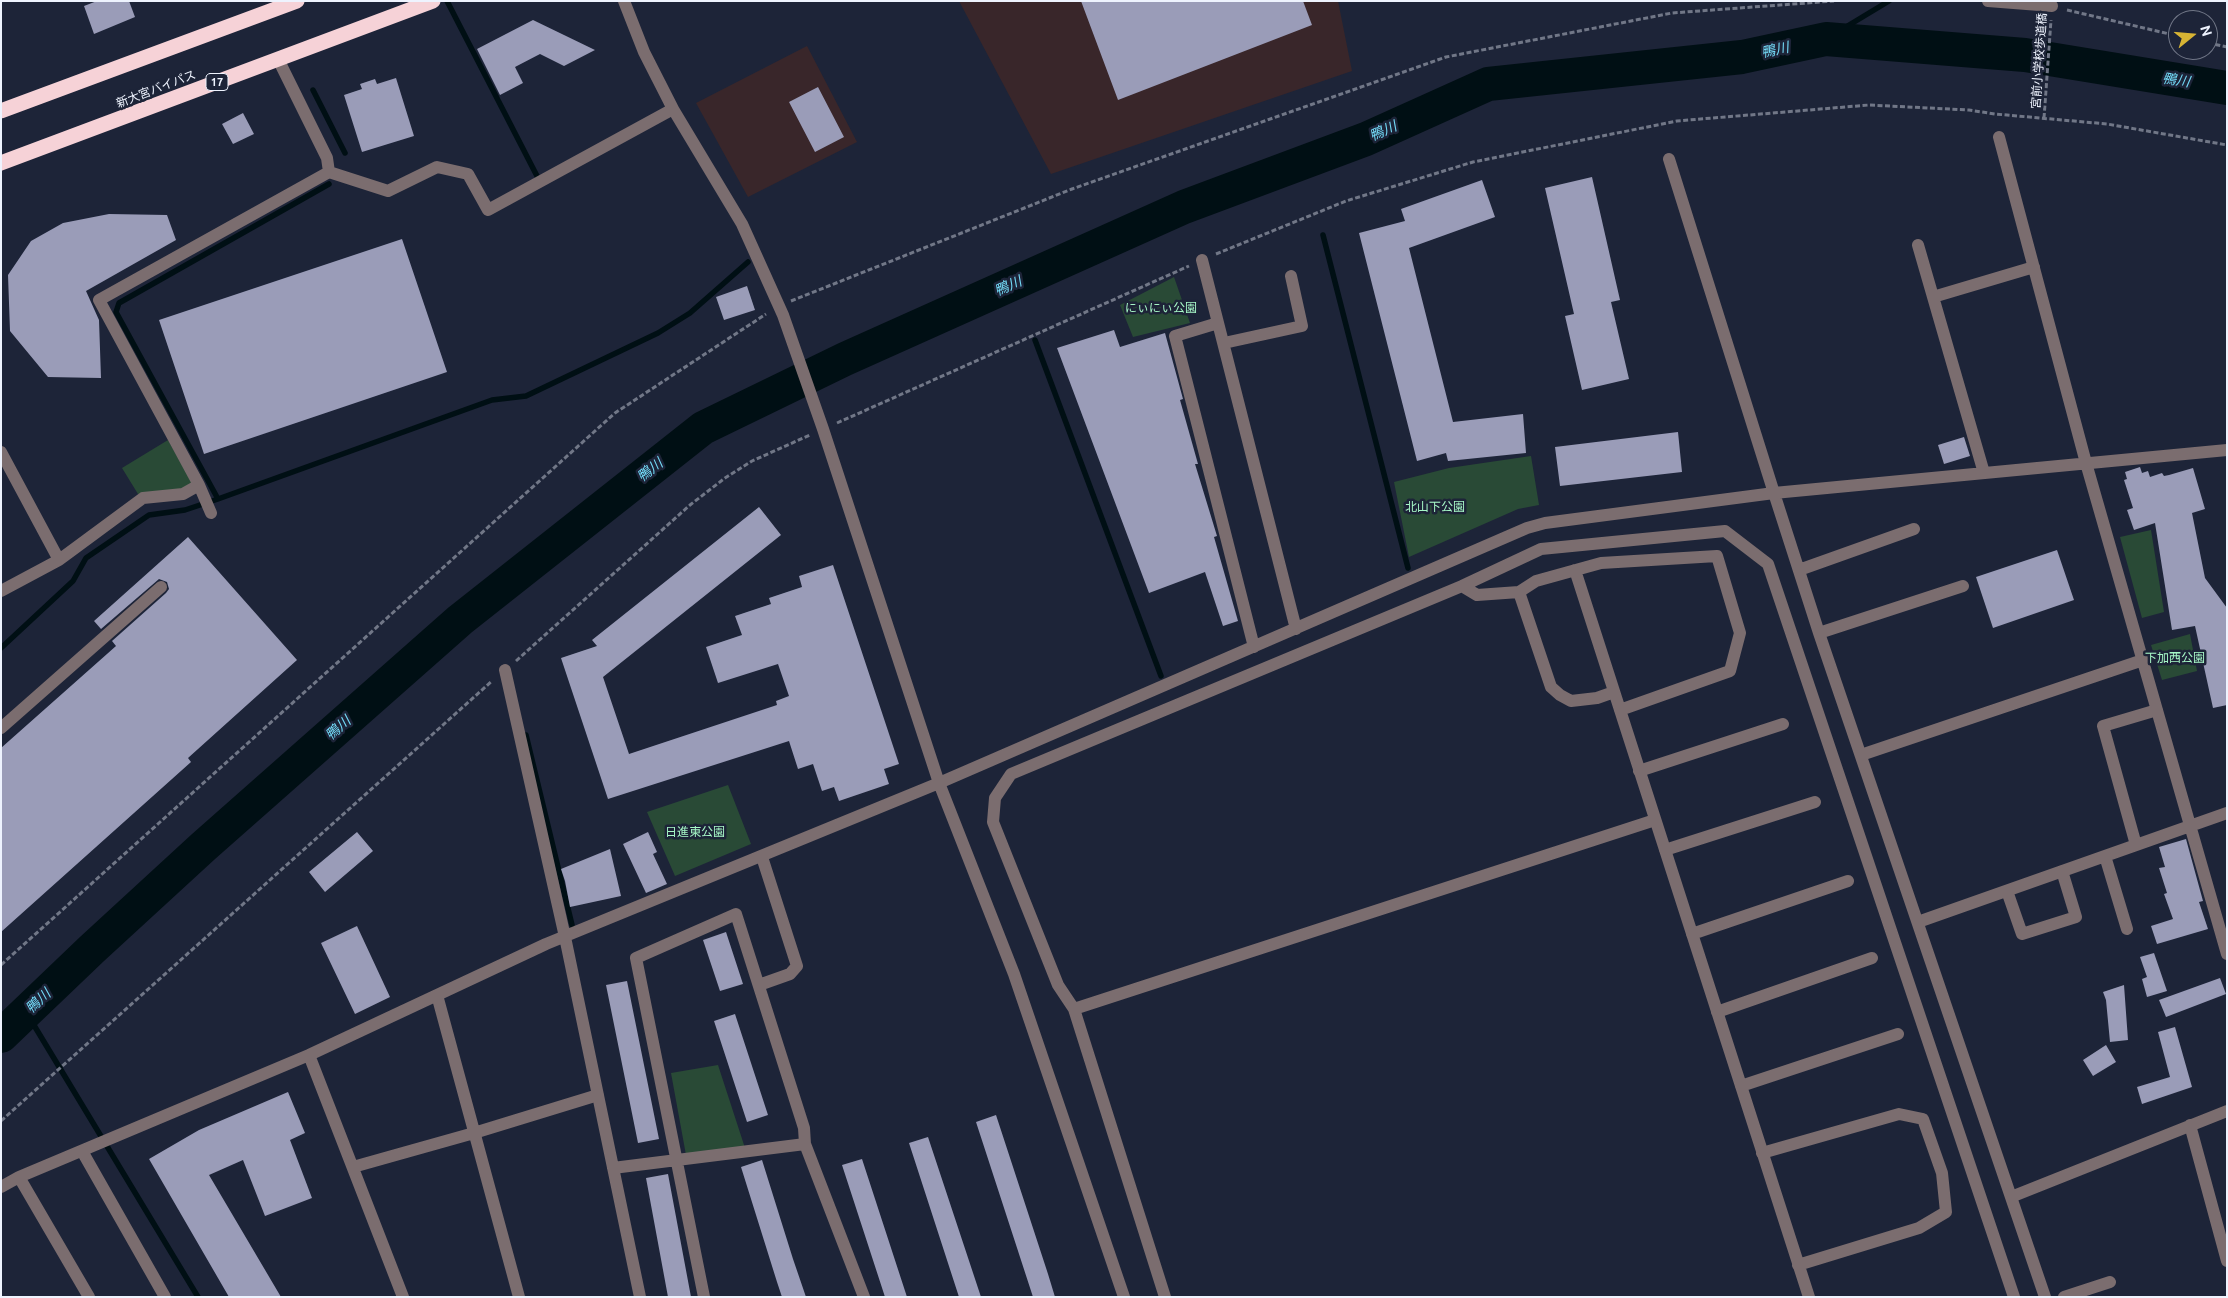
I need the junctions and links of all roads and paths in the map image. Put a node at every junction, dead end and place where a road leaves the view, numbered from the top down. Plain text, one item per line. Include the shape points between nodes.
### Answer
1 (297, 1) edge
2 (433, 1) edge
3 (624, 1) edge
4 (1834, 1) edge
5 (1988, 1) edge
6 (2052, 6) junction
7 (2168, 34) edge
8 (278, 59) junction
9 (673, 109) junction
10 (1, 111) edge
11 (2044, 118) junction
12 (1999, 137) dead end
13 (2227, 145) edge
14 (1669, 159) dead end
15 (1, 163) edge
16 (329, 172) junction
17 (1918, 245) dead end
18 (1202, 260) junction
19 (2034, 267) junction
20 (1290, 276) dead end
21 (1933, 297) junction
22 (781, 310) junction
23 (1218, 323) junction
24 (1224, 343) junction
25 (821, 424) junction
26 (2227, 450) edge
27 (1, 452) edge
28 (2086, 463) junction
29 (1984, 473) junction
30 (199, 485) junction
31 (1774, 493) junction
32 (211, 513) dead end
33 (1914, 529) dead end
34 (59, 560) junction
35 (1576, 570) junction
36 (1799, 570) junction
37 (1462, 586) junction
38 (1963, 586) dead end
39 (161, 587) dead end
40 (1, 591) edge
41 (1519, 592) junction
42 (1296, 629) junction
43 (1819, 633) junction
44 (1254, 647) junction
45 (2143, 660) junction
46 (505, 670) junction
47 (1614, 692) junction
48 (1620, 710) junction
49 (2157, 710) junction
50 (1783, 724) dead end
51 (1, 728) edge
52 (1861, 755) junction
53 (1639, 771) junction
54 (939, 783) junction
55 (1815, 802) dead end
56 (2227, 813) edge
57 (1655, 820) junction
58 (2190, 826) junction
59 (2136, 845) junction
60 (1665, 850) junction
61 (2105, 856) junction
62 (762, 857) junction
63 (2062, 872) junction
64 (1848, 881) dead end
65 (2007, 891) junction
66 (1918, 922) junction
67 (2127, 929) dead end
68 (1692, 934) junction
69 (565, 937) junction
70 (2227, 954) edge
71 (1872, 958) dead end
72 (1, 965) edge
73 (759, 985) junction
74 (437, 995) junction
75 (1074, 1009) junction
76 (1717, 1012) junction
77 (1898, 1034) dead end
78 (309, 1055) junction
79 (1741, 1086) junction
80 (598, 1095) junction
81 (2227, 1110) edge
82 (1, 1121) edge
83 (2190, 1125) junction
84 (474, 1133) junction
85 (805, 1144) junction
86 (82, 1151) junction
87 (1762, 1153) junction
88 (677, 1160) junction
89 (353, 1167) junction
90 (613, 1168) junction
91 (19, 1177) junction
92 (1, 1187) edge
93 (2011, 1197) junction
94 (2227, 1261) edge
95 (1798, 1265) junction
96 (2110, 1282) dead end
97 (88, 1297) edge
98 (165, 1297) edge
99 (403, 1297) edge
100 (519, 1297) edge
101 (640, 1297) edge
102 (704, 1297) edge
103 (864, 1297) edge
104 (1124, 1297) edge
105 (1165, 1297) edge
106 (1809, 1297) edge
107 (2014, 1297) edge
108 (2045, 1297) edge
109 (2064, 1297) edge

1 - 10 highway
2 - 8 highway, 新大宮バイパス / 17
3 - 9 street via 644,52
4 - 22 path via 1672,13 1446,57 1072,189
5 - 6 street
6 - 7 path
6 - 11 path, 宮前小学校歩道橋
8 - 15 highway, 新大宮バイパス / 17
8 - 16 street via 327,158
9 - 16 street via 488,210 468,174 437,167 388,191
9 - 22 street via 742,224
11 - 13 path via 2107,124
11 - 18 path via 1869,105 1677,121 1473,162 1346,201
12 - 19 street
14 - 31 street
16 - 30 street via 100,300
17 - 21 street
18 - 23 street
18 - 25 path
19 - 21 street
19 - 28 street
20 - 24 street via 1302,326
21 - 29 street
22 - 25 street
22 - 72 path via 615,413
23 - 24 street
23 - 44 street via 1175,336
24 - 42 street
25 - 46 path via 752,461 690,505
25 - 54 street
26 - 28 street
27 - 34 street
28 - 29 street
28 - 45 street
29 - 31 street
30 - 32 street
30 - 34 street via 183,494 143,498
31 - 36 street
31 - 42 street via 1536,525
33 - 36 street
34 - 40 street
35 - 41 street via 1536,581
35 - 47 street
35 - 48 street via 1601,563 1717,556 1740,633 1730,671
36 - 43 street
37 - 41 street via 1477,595
37 - 75 street via 1011,774 995,798 993,822 1058,985
37 - 107 street via 1542,549 1725,531 1768,564
38 - 43 street
39 - 51 street
41 - 47 street via 1551,687 1571,701
42 - 44 street
43 - 52 street
44 - 54 street
45 - 49 street
45 - 52 street
46 - 69 street
46 - 82 path
47 - 48 street
48 - 53 street
49 - 58 street
49 - 59 street via 2103,726
50 - 53 street
52 - 66 street
53 - 57 street
54 - 62 street
54 - 104 street via 1014,974
55 - 60 street
56 - 58 street
57 - 60 street
57 - 75 street
58 - 59 street
58 - 70 street
59 - 61 street
60 - 68 street
61 - 63 street
61 - 67 street
62 - 69 street
62 - 73 street via 797,966 790,974
63 - 65 street
63 - 65 street via 2076,917 2022,934
64 - 68 street
65 - 66 street
66 - 93 street
68 - 76 street
69 - 74 street
69 - 80 street
71 - 76 street
73 - 85 street via 804,1128
73 - 88 street via 736,914 636,958
74 - 78 street
74 - 84 street
75 - 105 street
76 - 79 street
77 - 79 street
78 - 86 street
78 - 89 street
79 - 87 street
80 - 84 street
80 - 90 street
81 - 83 street
83 - 93 street
83 - 94 street
84 - 89 street
84 - 100 street
85 - 88 street
85 - 103 street
86 - 91 street
86 - 98 street
87 - 95 street
87 - 95 street via 1899,1114 1923,1119 1942,1173 1946,1212 1919,1228
88 - 90 street
88 - 102 street
89 - 99 street
90 - 101 street
91 - 92 street
91 - 97 street
93 - 108 street
95 - 106 street
96 - 109 street

